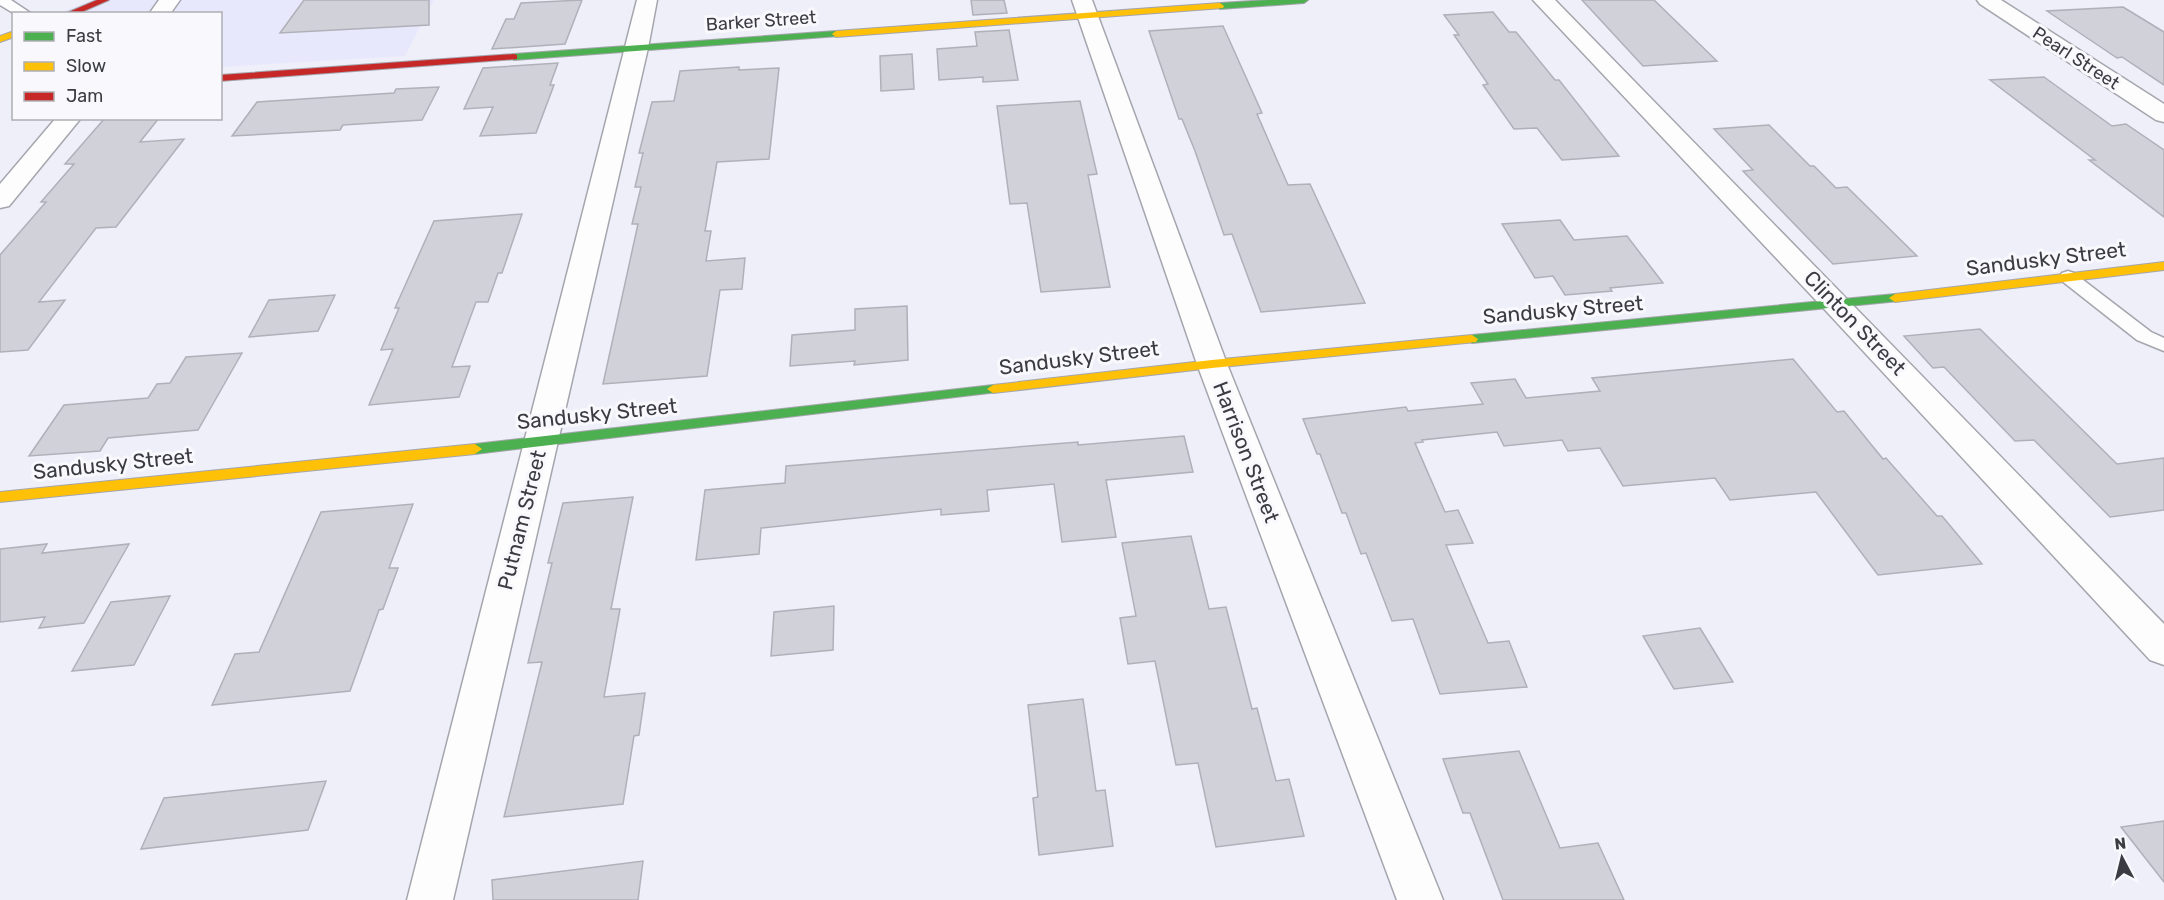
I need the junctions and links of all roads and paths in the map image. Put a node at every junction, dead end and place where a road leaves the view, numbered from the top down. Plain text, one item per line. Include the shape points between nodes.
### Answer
1 (1, 0) edge
2 (105, 0) edge
3 (170, 0) edge
4 (647, 0) edge
5 (1304, 0) edge
6 (1543, 0) edge
7 (1987, 0) edge
8 (1084, 9) edge
9 (22, 12) edge
10 (73, 12) edge
11 (161, 12) edge
12 (638, 48) junction
13 (222, 78) edge
14 (2164, 116) edge
15 (67, 120) edge
16 (0, 200) edge
17 (2164, 266) edge
18 (2068, 277) junction
19 (1837, 304) junction
20 (2164, 345) edge
21 (1212, 364) junction
22 (541, 442) junction
23 (0, 497) edge
24 (2164, 649) edge
25 (430, 900) edge
26 (1420, 900) edge

1 - 9 lane
2 - 10 street
3 - 11 street
4 - 12 street, Putnam Street
5 - 8 street, Barker Street
6 - 19 street, Clinton Street
7 - 14 street, Pearl Street
8 - 12 street, Barker Street
8 - 21 street, Harrison Street
12 - 13 street, Barker Street
12 - 22 street, Putnam Street
15 - 16 street
17 - 18 street, Sandusky Street
18 - 19 street, Sandusky Street
18 - 20 lane via 2144,336
19 - 21 street, Sandusky Street
19 - 24 street, Clinton Street
21 - 22 street, Sandusky Street
21 - 26 street, Harrison Street
22 - 23 street, Sandusky Street
22 - 25 street, Putnam Street

